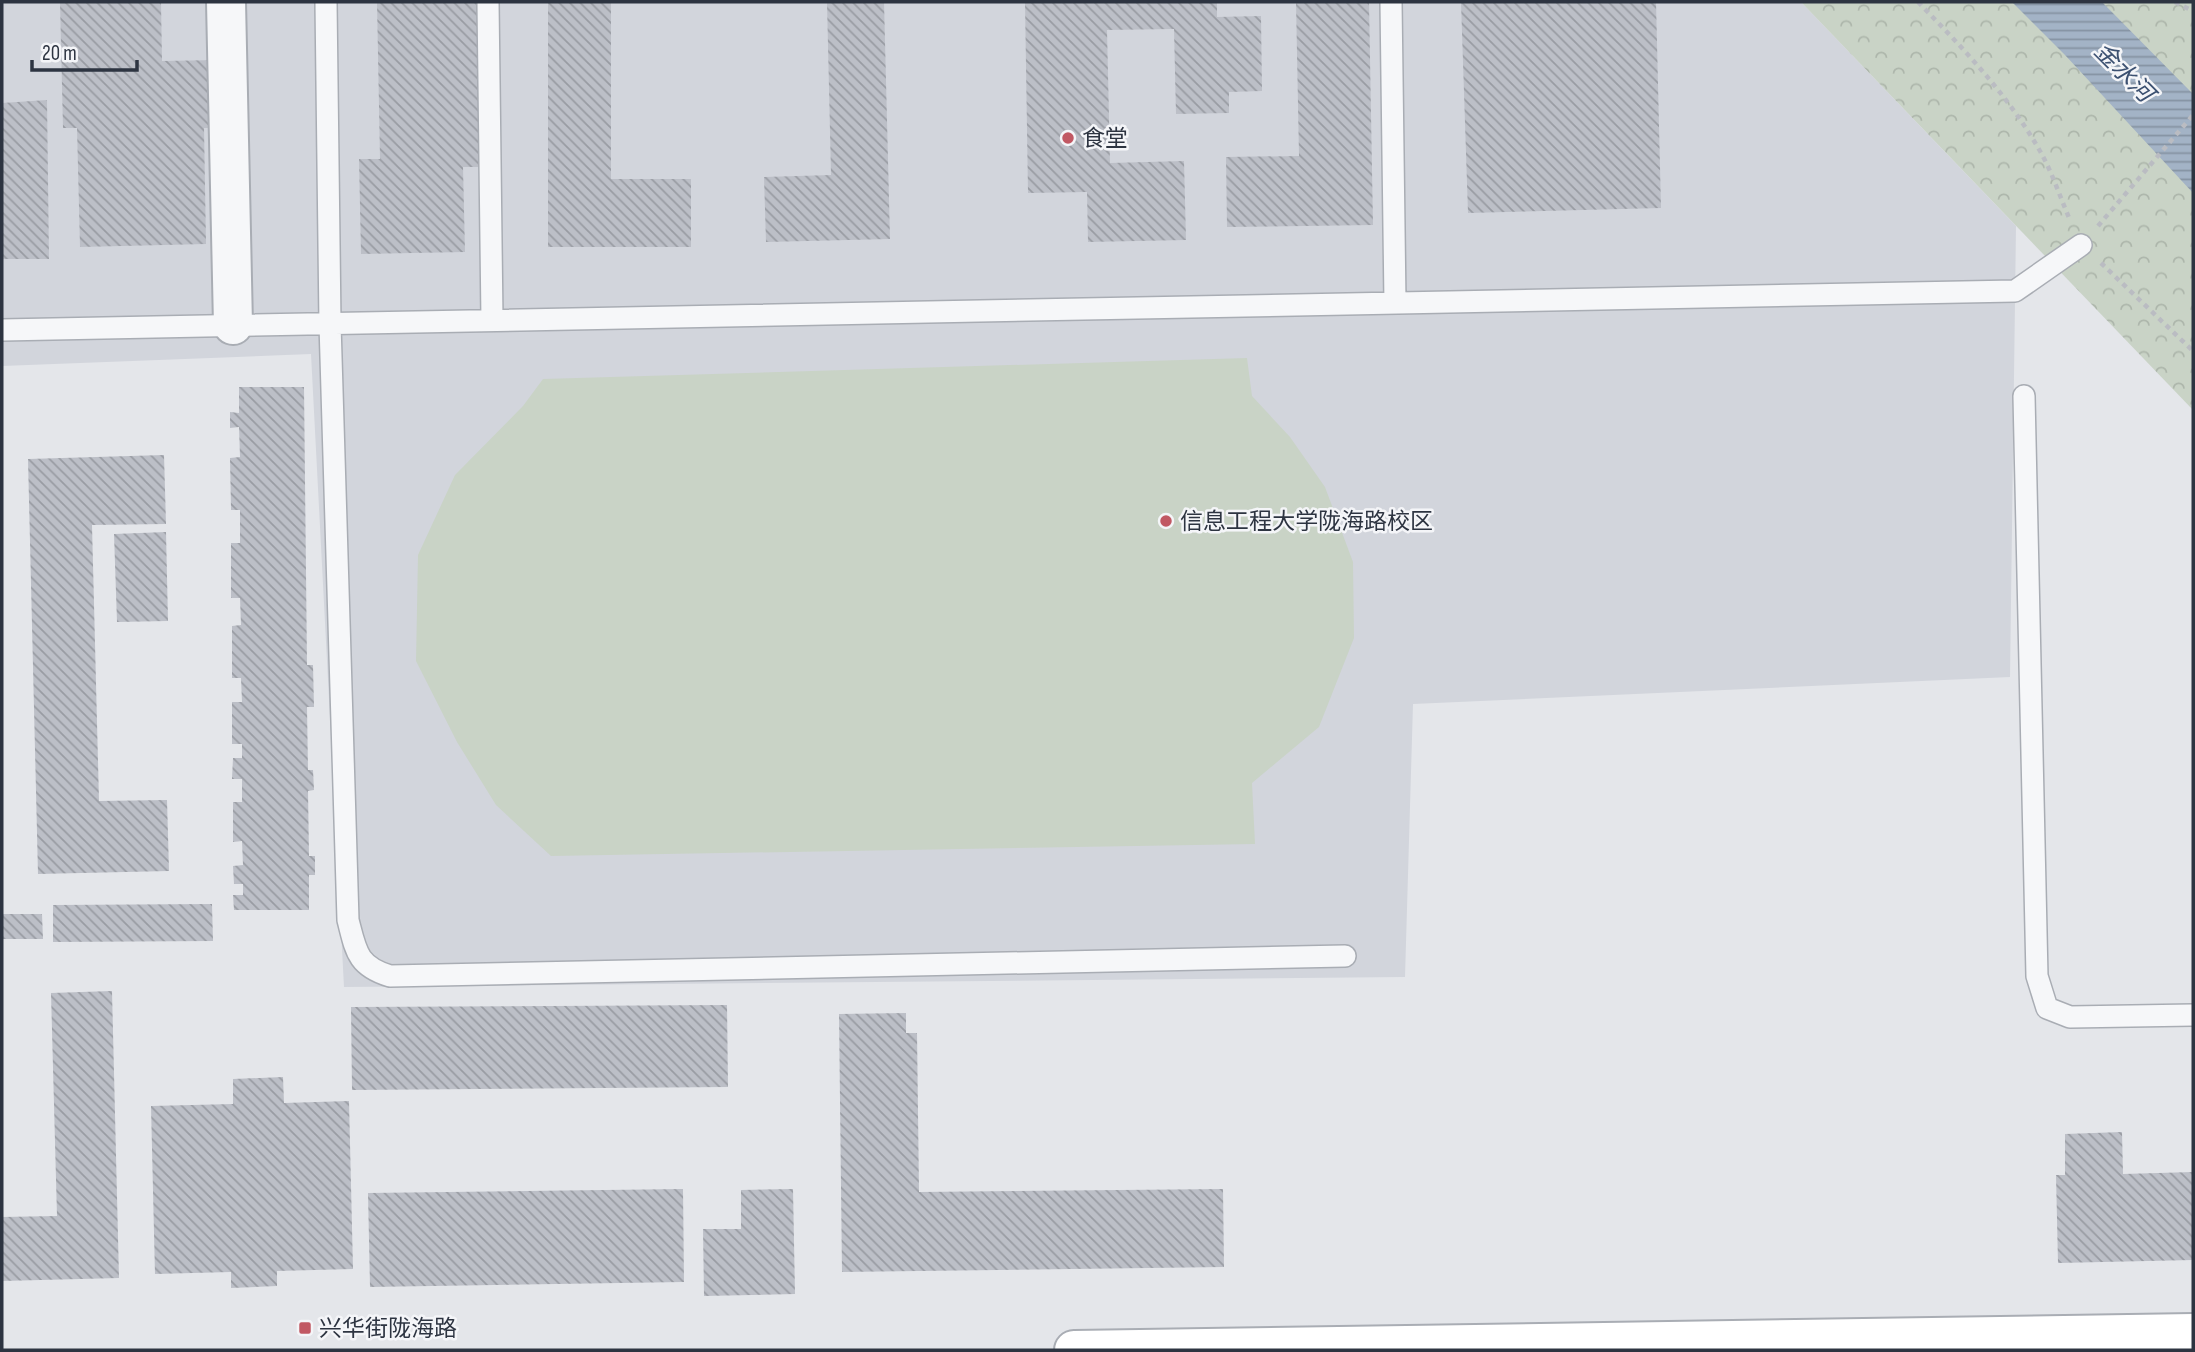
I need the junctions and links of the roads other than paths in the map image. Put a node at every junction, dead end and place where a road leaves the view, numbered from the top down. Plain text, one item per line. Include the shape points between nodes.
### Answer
1 (226, 2) edge
2 (326, 2) edge
3 (488, 2) edge
4 (1391, 2) edge
5 (2081, 244) road end
6 (1395, 303) junction
7 (492, 320) junction
8 (330, 324) junction
9 (233, 326) junction
10 (2, 330) edge
11 (2024, 396) dead end
12 (1345, 956) dead end
13 (2193, 1015) edge
14 (2193, 1333) edge
15 (1999, 1343) edge
16 (1074, 1350) edge

1 - 9 street
2 - 8 lane
3 - 7 lane
4 - 6 lane
5 - 6 lane via 2015,291
6 - 7 lane
7 - 8 lane
8 - 9 lane
8 - 12 lane via 348,920 357,954 374,971 390,976
9 - 10 lane
11 - 13 lane via 2037,976 2047,1008 2070,1017
14 - 15 street
15 - 16 street

